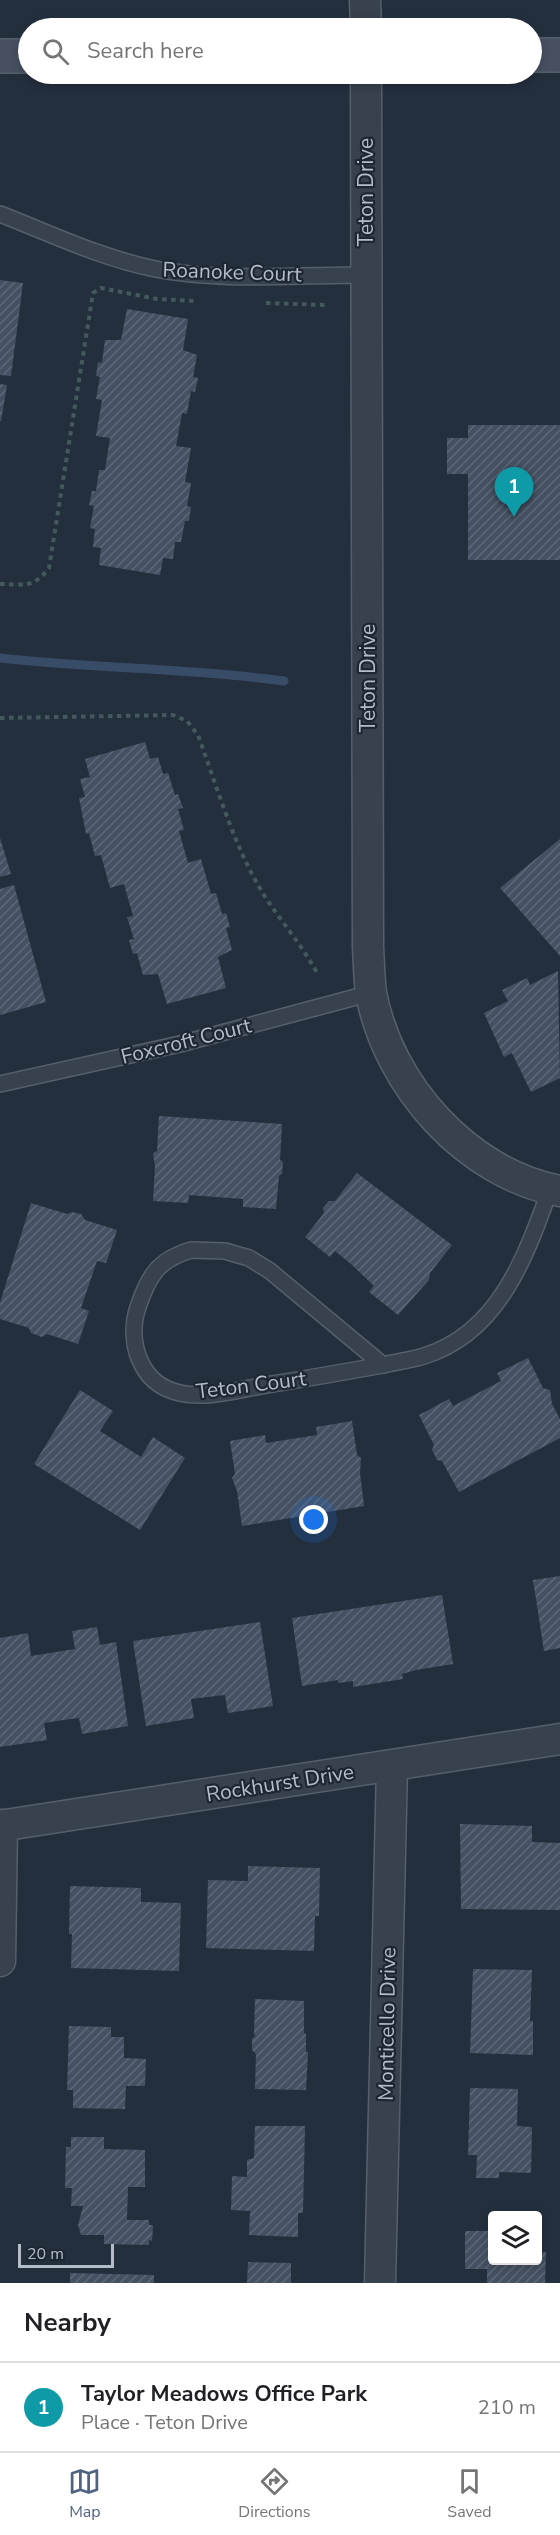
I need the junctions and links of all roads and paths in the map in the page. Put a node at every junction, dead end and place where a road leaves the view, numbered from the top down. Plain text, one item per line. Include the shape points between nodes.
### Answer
1 (365, 0) edge
2 (366, 18) edge
3 (542, 55) edge
4 (560, 55) edge
5 (0, 56) edge
6 (18, 56) edge
7 (366, 84) edge
8 (0, 214) edge
9 (365, 275) junction
10 (201, 301) dead end
11 (258, 303) dead end
12 (326, 305) dead end
13 (0, 585) edge
14 (0, 718) edge
15 (318, 975) dead end
16 (371, 993) junction
17 (0, 1084) edge
18 (555, 1190) edge
19 (383, 1365) junction
20 (560, 1739) edge
21 (392, 1766) junction
22 (1, 1825) edge
23 (0, 1961) edge
24 (380, 2283) edge

1 - 2 street
3 - 4 main road
5 - 6 main road
7 - 9 street, Teton Drive
8 - 9 lane, Roanoke Court via 119,260 170,272
9 - 16 street, Teton Drive
10 - 13 path via 157,300 101,288 93,293 49,568 31,585
11 - 12 path
14 - 15 path via 173,715 188,721 198,735 248,866
16 - 17 lane, Foxcroft Court via 180,1044
16 - 18 street, Teton Drive via 388,1045 412,1089 437,1120 466,1147 500,1169 524,1182
18 - 19 lane, Teton Court via 515,1275 492,1310 442,1349
19 - 19 lane, Teton Court via 270,1271 249,1258 225,1251 191,1250 162,1263 152,1275 136,1315 133,1334 142,1367 156,1382 174,1392 213,1394
20 - 21 street, Rockhurst Drive
21 - 22 street, Rockhurst Drive
21 - 24 street, Monticello Drive
22 - 23 street

